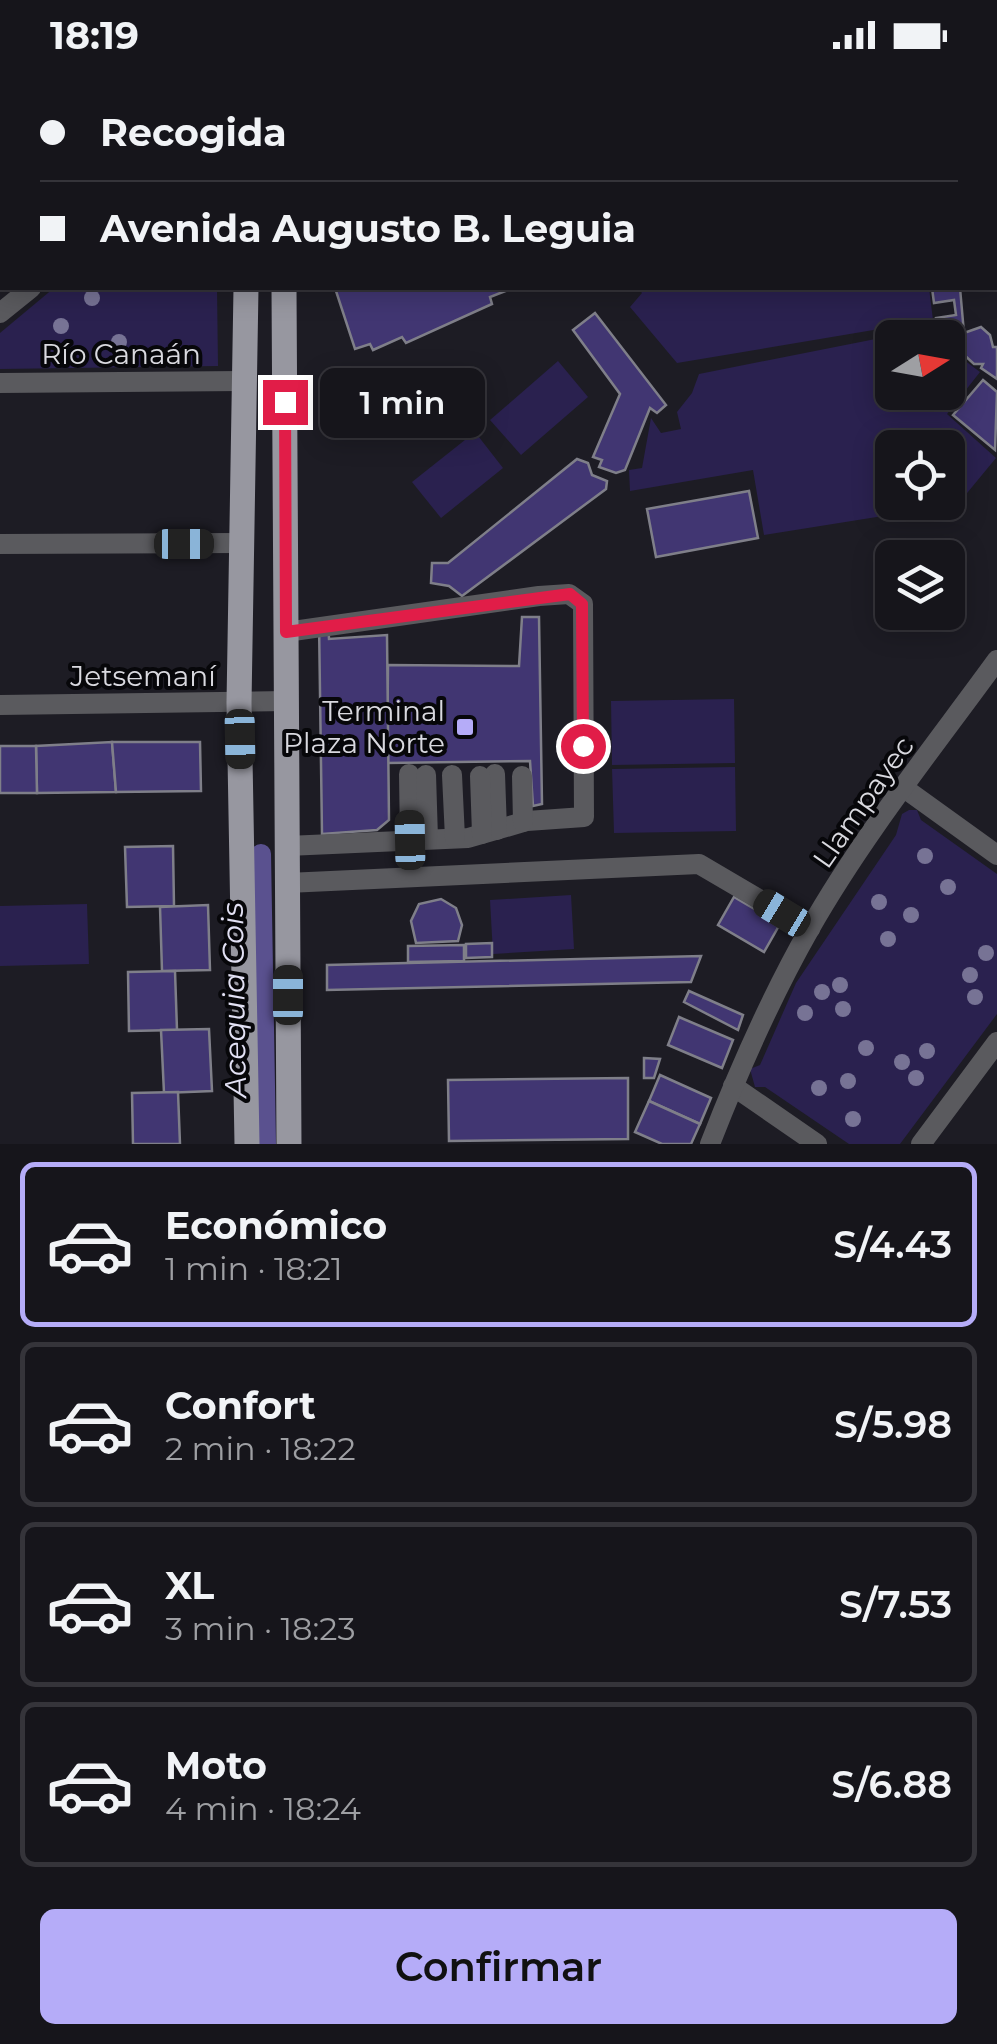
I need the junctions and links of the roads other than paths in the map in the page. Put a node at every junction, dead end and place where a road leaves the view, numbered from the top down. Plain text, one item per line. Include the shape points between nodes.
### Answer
1 (29, 290) edge
2 (246, 290) edge
3 (284, 290) edge
4 (0, 313) edge
5 (242, 381) junction
6 (0, 383) edge
7 (241, 543) junction
8 (0, 544) edge
9 (286, 632) junction
10 (997, 660) edge
11 (286, 701) junction
12 (240, 703) junction
13 (0, 705) edge
14 (904, 788) junction
15 (503, 828) junction
16 (433, 839) junction
17 (242, 846) junction
18 (286, 846) junction
19 (997, 855) edge
20 (287, 883) junction
21 (810, 929) junction
22 (997, 1042) edge
23 (732, 1086) junction
24 (247, 1144) edge
25 (289, 1144) edge
26 (710, 1144) edge
27 (817, 1144) edge
28 (921, 1144) edge

1 - 4 street
2 - 5 main road
3 - 9 main road
5 - 6 street, Río Canaán
5 - 7 main road
7 - 8 street
7 - 12 main road
9 - 11 main road
9 - 15 street via 539,596 570,594 582,604 584,817
10 - 14 street, Llampayec
11 - 12 street, Jetsemaní
11 - 18 main road
12 - 13 street, Jetsemaní
12 - 17 main road
14 - 19 street
14 - 21 street, Llampayec
15 - 15 street via 501,774
15 - 16 street
16 - 16 street via 431,775
16 - 18 street
17 - 18 main road
17 - 24 main road
18 - 20 main road
20 - 21 street via 699,864
20 - 25 main road
21 - 23 street, Llampayec
22 - 28 street
23 - 26 street, Llampayec
23 - 27 street

